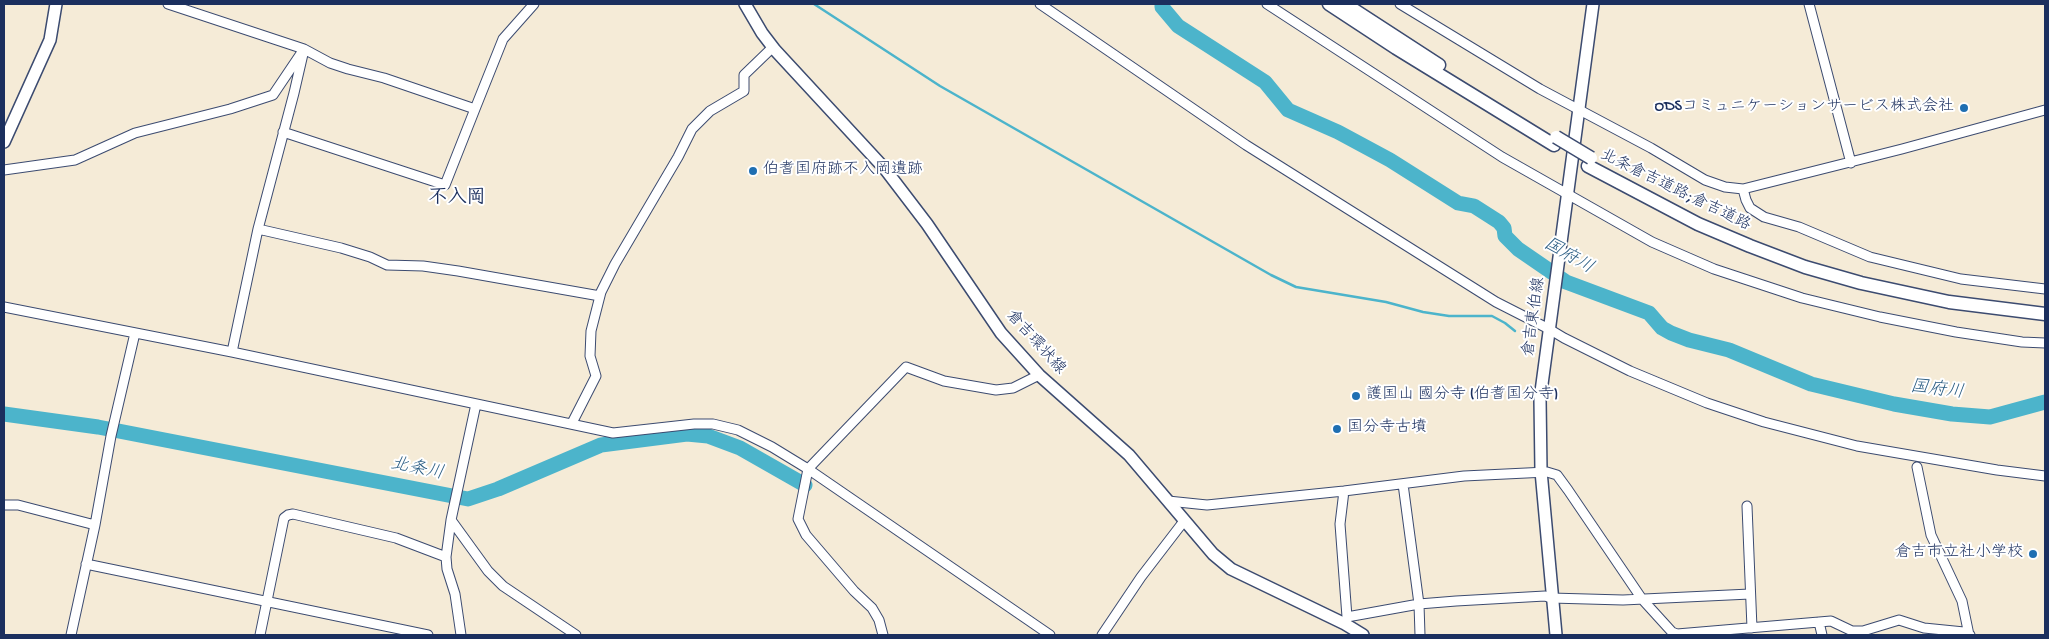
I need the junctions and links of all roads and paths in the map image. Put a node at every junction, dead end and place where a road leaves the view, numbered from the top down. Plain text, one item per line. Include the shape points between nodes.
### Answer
1 (56, 4) edge
2 (168, 4) edge
3 (534, 4) edge
4 (745, 4) edge
5 (1040, 4) edge
6 (1267, 4) edge
7 (1329, 4) edge
8 (1345, 4) edge
9 (1400, 4) edge
10 (1593, 4) edge
11 (1809, 4) edge
12 (773, 47) junction
13 (304, 48) junction
14 (475, 109) junction
15 (1579, 109) junction
16 (2045, 110) edge
17 (283, 132) junction
18 (1555, 141) junction
19 (4, 142) edge
20 (1590, 162) junction
21 (1850, 162) junction
22 (4, 170) edge
23 (1743, 189) junction
24 (1567, 194) junction
25 (258, 229) junction
26 (2045, 289) edge
27 (600, 296) junction
28 (4, 307) edge
29 (2045, 307) edge
30 (2045, 314) edge
31 (1551, 323) junction
32 (135, 333) junction
33 (2045, 343) edge
34 (232, 352) junction
35 (1039, 375) junction
36 (476, 404) junction
37 (572, 423) junction
38 (1917, 467) dead end
39 (808, 469) junction
40 (1541, 471) junction
41 (2045, 476) edge
42 (1403, 484) junction
43 (1344, 491) junction
44 (1168, 500) junction
45 (4, 504) edge
46 (1747, 506) dead end
47 (451, 520) junction
48 (1184, 521) junction
49 (95, 525) junction
50 (446, 557) junction
51 (86, 564) junction
52 (1750, 594) junction
53 (1551, 598) junction
54 (1642, 599) junction
55 (267, 603) junction
56 (1419, 604) junction
57 (1346, 621) junction
58 (1819, 622) junction
59 (1752, 628) junction
60 (1677, 634) edge
61 (71, 635) edge
62 (260, 635) edge
63 (428, 635) edge
64 (461, 635) edge
65 (576, 635) edge
66 (883, 635) edge
67 (1050, 635) edge
68 (1102, 635) edge
69 (1363, 635) edge
70 (1420, 635) edge
71 (1556, 635) edge
72 (1822, 635) edge
73 (1969, 635) edge

1 - 19 main road via 50,40
2 - 13 street
3 - 14 street via 503,39
4 - 12 main road, 倉吉環状線
5 - 31 street via 1246,145 1496,302
6 - 24 street via 1502,157
7 - 18 highway, 北条倉吉道路;倉吉道路 via 1396,48
8 - 18 highway, 北条倉吉道路;倉吉道路
9 - 15 street
10 - 15 main road, 倉吉東伯線
11 - 21 street
12 - 27 street via 744,75 744,91 710,111 692,129
12 - 35 main road, 倉吉環状線 via 885,169 927,224 1001,333
13 - 14 street via 348,69
13 - 17 street
13 - 22 street via 273,95 135,133 75,160
14 - 17 street via 445,185
15 - 23 street via 1705,180
15 - 24 main road, 倉吉東伯線
16 - 21 street
17 - 25 street
18 - 20 highway, 北条倉吉道路;倉吉道路, bridge
20 - 29 highway, 北条倉吉道路;倉吉道路 via 1752,240 1807,259 1863,276 1950,295
20 - 30 highway, 北条倉吉道路;倉吉道路 via 1698,224 1805,267 1949,302
21 - 23 street
23 - 26 street via 1750,208 1764,217 1799,227 1870,257 1961,279
24 - 31 main road, 倉吉東伯線
24 - 33 street via 1661,246 1714,269 1802,298 1956,332
25 - 27 street via 370,256 386,265 458,271
25 - 34 street
27 - 37 street via 591,331 590,356 596,376
28 - 32 street
31 - 40 main road, 倉吉東伯線 via 1540,399
31 - 41 street via 1564,338 1630,370 1707,403 1764,422 1857,446
32 - 34 street
32 - 49 street via 113,426
34 - 36 street
35 - 39 street via 1013,388 996,390 944,381 906,367
35 - 44 main road, 倉吉環状線 via 1130,456
36 - 37 street
36 - 47 street
37 - 39 street via 613,433 713,424 738,430
38 - 73 street via 1931,535 1962,601
39 - 66 street via 798,519 806,534 872,608
39 - 67 street
40 - 42 street
40 - 53 main road, 倉吉東伯線
40 - 54 street via 1557,475
42 - 43 street
42 - 56 street
43 - 44 street via 1207,505
43 - 57 street via 1340,524
44 - 48 main road, 倉吉環状線
45 - 49 street
46 - 52 street
47 - 50 street
47 - 65 street via 503,586
48 - 57 main road, 倉吉環状線 via 1231,569
48 - 68 street via 1140,576
49 - 51 street
50 - 55 street via 396,538 288,515 284,518
50 - 64 street
51 - 55 street
51 - 61 street
52 - 54 street
52 - 59 street
53 - 54 street
53 - 56 street
53 - 71 main road, 倉吉東伯線
54 - 60 street
55 - 62 street
55 - 63 street
56 - 57 street
56 - 70 street
57 - 69 main road, 倉吉環状線
58 - 59 street
58 - 72 street
58 - 73 street via 1831,622 1852,631 1899,620 1924,628
59 - 60 street

